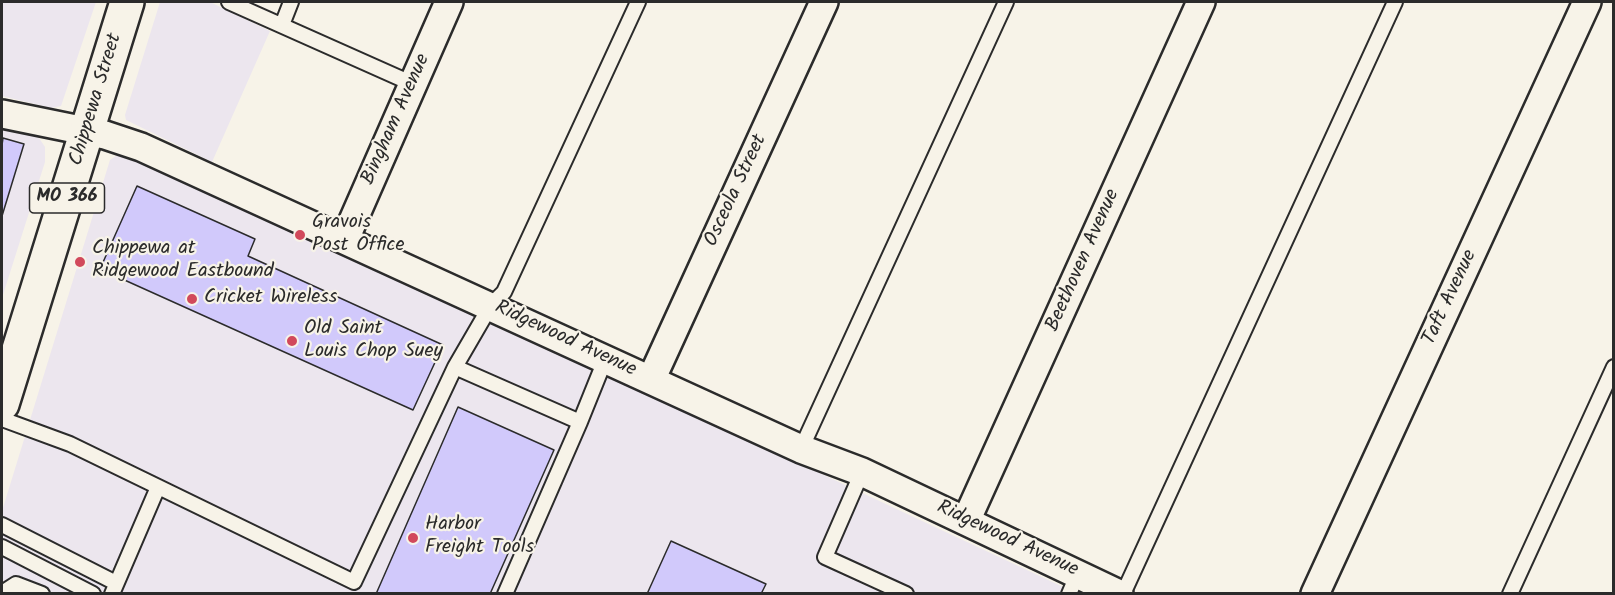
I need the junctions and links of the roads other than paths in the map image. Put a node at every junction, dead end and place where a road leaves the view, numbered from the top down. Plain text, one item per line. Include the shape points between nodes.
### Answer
1 (127, 2) edge
2 (229, 2) edge
3 (291, 2) edge
4 (449, 2) edge
5 (638, 2) edge
6 (824, 2) edge
7 (1006, 2) edge
8 (1201, 2) edge
9 (1395, 2) edge
10 (1587, 2) edge
11 (282, 25) junction
12 (413, 84) junction
13 (2, 114) edge
14 (88, 131) junction
15 (345, 239) junction
16 (491, 305) junction
17 (605, 360) junction
18 (455, 367) junction
19 (1614, 367) edge
20 (651, 380) junction
21 (2, 404) edge
22 (2, 419) edge
23 (580, 422) junction
24 (801, 449) junction
25 (862, 472) junction
26 (158, 487) junction
27 (966, 521) junction
28 (2, 525) edge
29 (2, 547) edge
30 (1074, 583) edge
31 (114, 588) edge
32 (352, 588) edge
33 (2, 594) edge
34 (42, 594) edge
35 (93, 594) edge
36 (505, 594) edge
37 (906, 594) edge
38 (1121, 594) edge
39 (1315, 594) edge
40 (1510, 594) edge

1 - 14 main road, Chippewa Street / MO 366
2 - 11 lane
3 - 11 lane
4 - 12 street, Bingham Avenue
5 - 16 lane via 504,292
6 - 20 street, Osceola Street
7 - 24 lane
8 - 27 street, Beethoven Avenue
9 - 38 lane
10 - 39 street, Taft Avenue
11 - 12 lane
12 - 15 street, Bingham Avenue
13 - 14 street, Ridgewood Avenue
14 - 15 street, Ridgewood Avenue via 141,147
14 - 21 main road, Chippewa Street / MO 366
15 - 16 street, Ridgewood Avenue
16 - 17 street, Ridgewood Avenue
16 - 18 lane
17 - 20 street, Ridgewood Avenue
17 - 23 lane
18 - 23 lane
18 - 32 lane
19 - 40 lane
20 - 24 street, Ridgewood Avenue
22 - 26 lane via 70,444
23 - 36 lane
24 - 25 street, Ridgewood Avenue
25 - 27 street, Ridgewood Avenue
25 - 37 lane via 825,557
26 - 31 lane
26 - 32 lane
27 - 30 street, Ridgewood Avenue
28 - 31 lane
29 - 35 lane
30 - 38 street, Ridgewood Avenue
33 - 34 lane via 16,584

